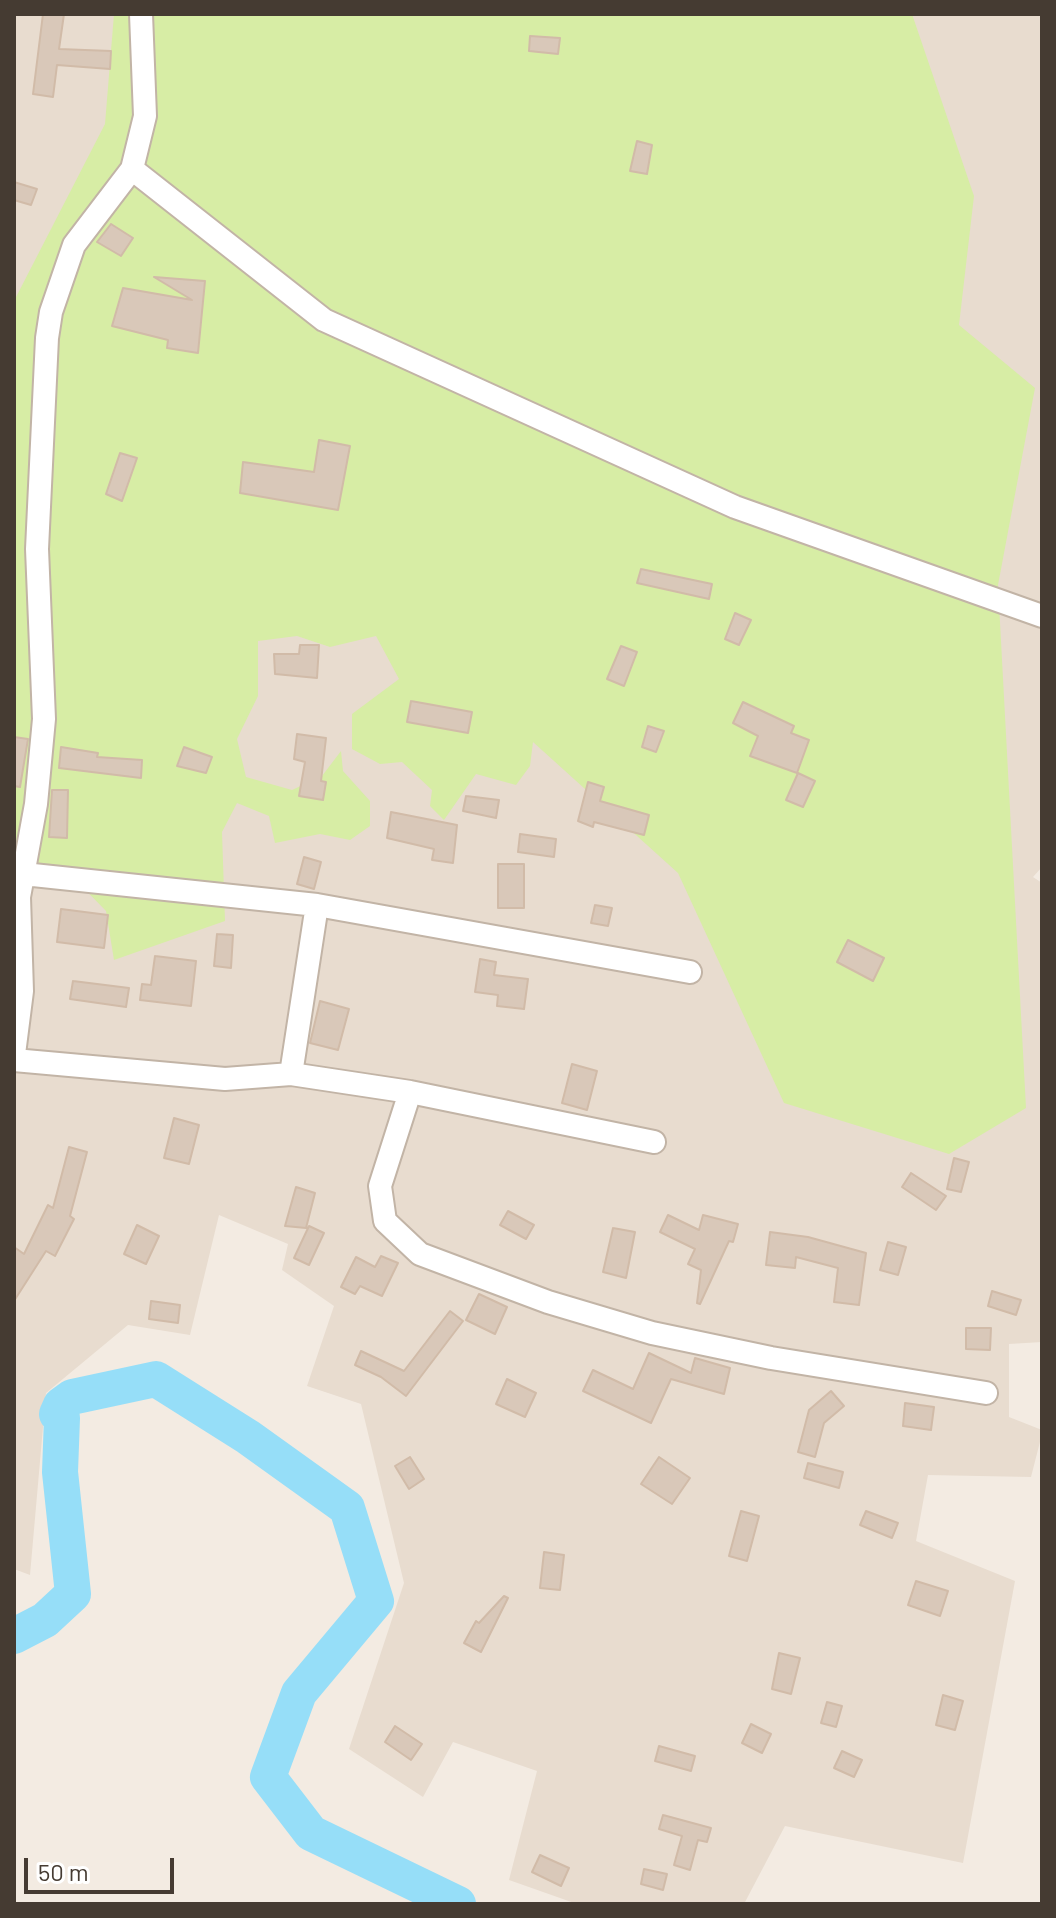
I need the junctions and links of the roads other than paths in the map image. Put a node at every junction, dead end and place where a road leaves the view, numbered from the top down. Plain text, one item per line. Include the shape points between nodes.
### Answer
1 (141, 14) edge
2 (132, 169) junction
3 (1042, 616) edge
4 (18, 873) edge
5 (317, 905) junction
6 (690, 972) dead end
7 (14, 1057) edge
8 (291, 1074) junction
9 (410, 1092) junction
10 (654, 1142) dead end
11 (986, 1393) dead end

1 - 2 street via 145,116
2 - 3 street via 324,320 735,507
2 - 4 street via 74,245 51,312 37,549 44,719 36,804
4 - 5 street
4 - 7 street via 22,991
5 - 6 street
5 - 8 street
7 - 8 street via 225,1079
8 - 9 street
9 - 10 street
9 - 11 street via 381,1180 381,1200 390,1228 420,1254 548,1302 652,1333

